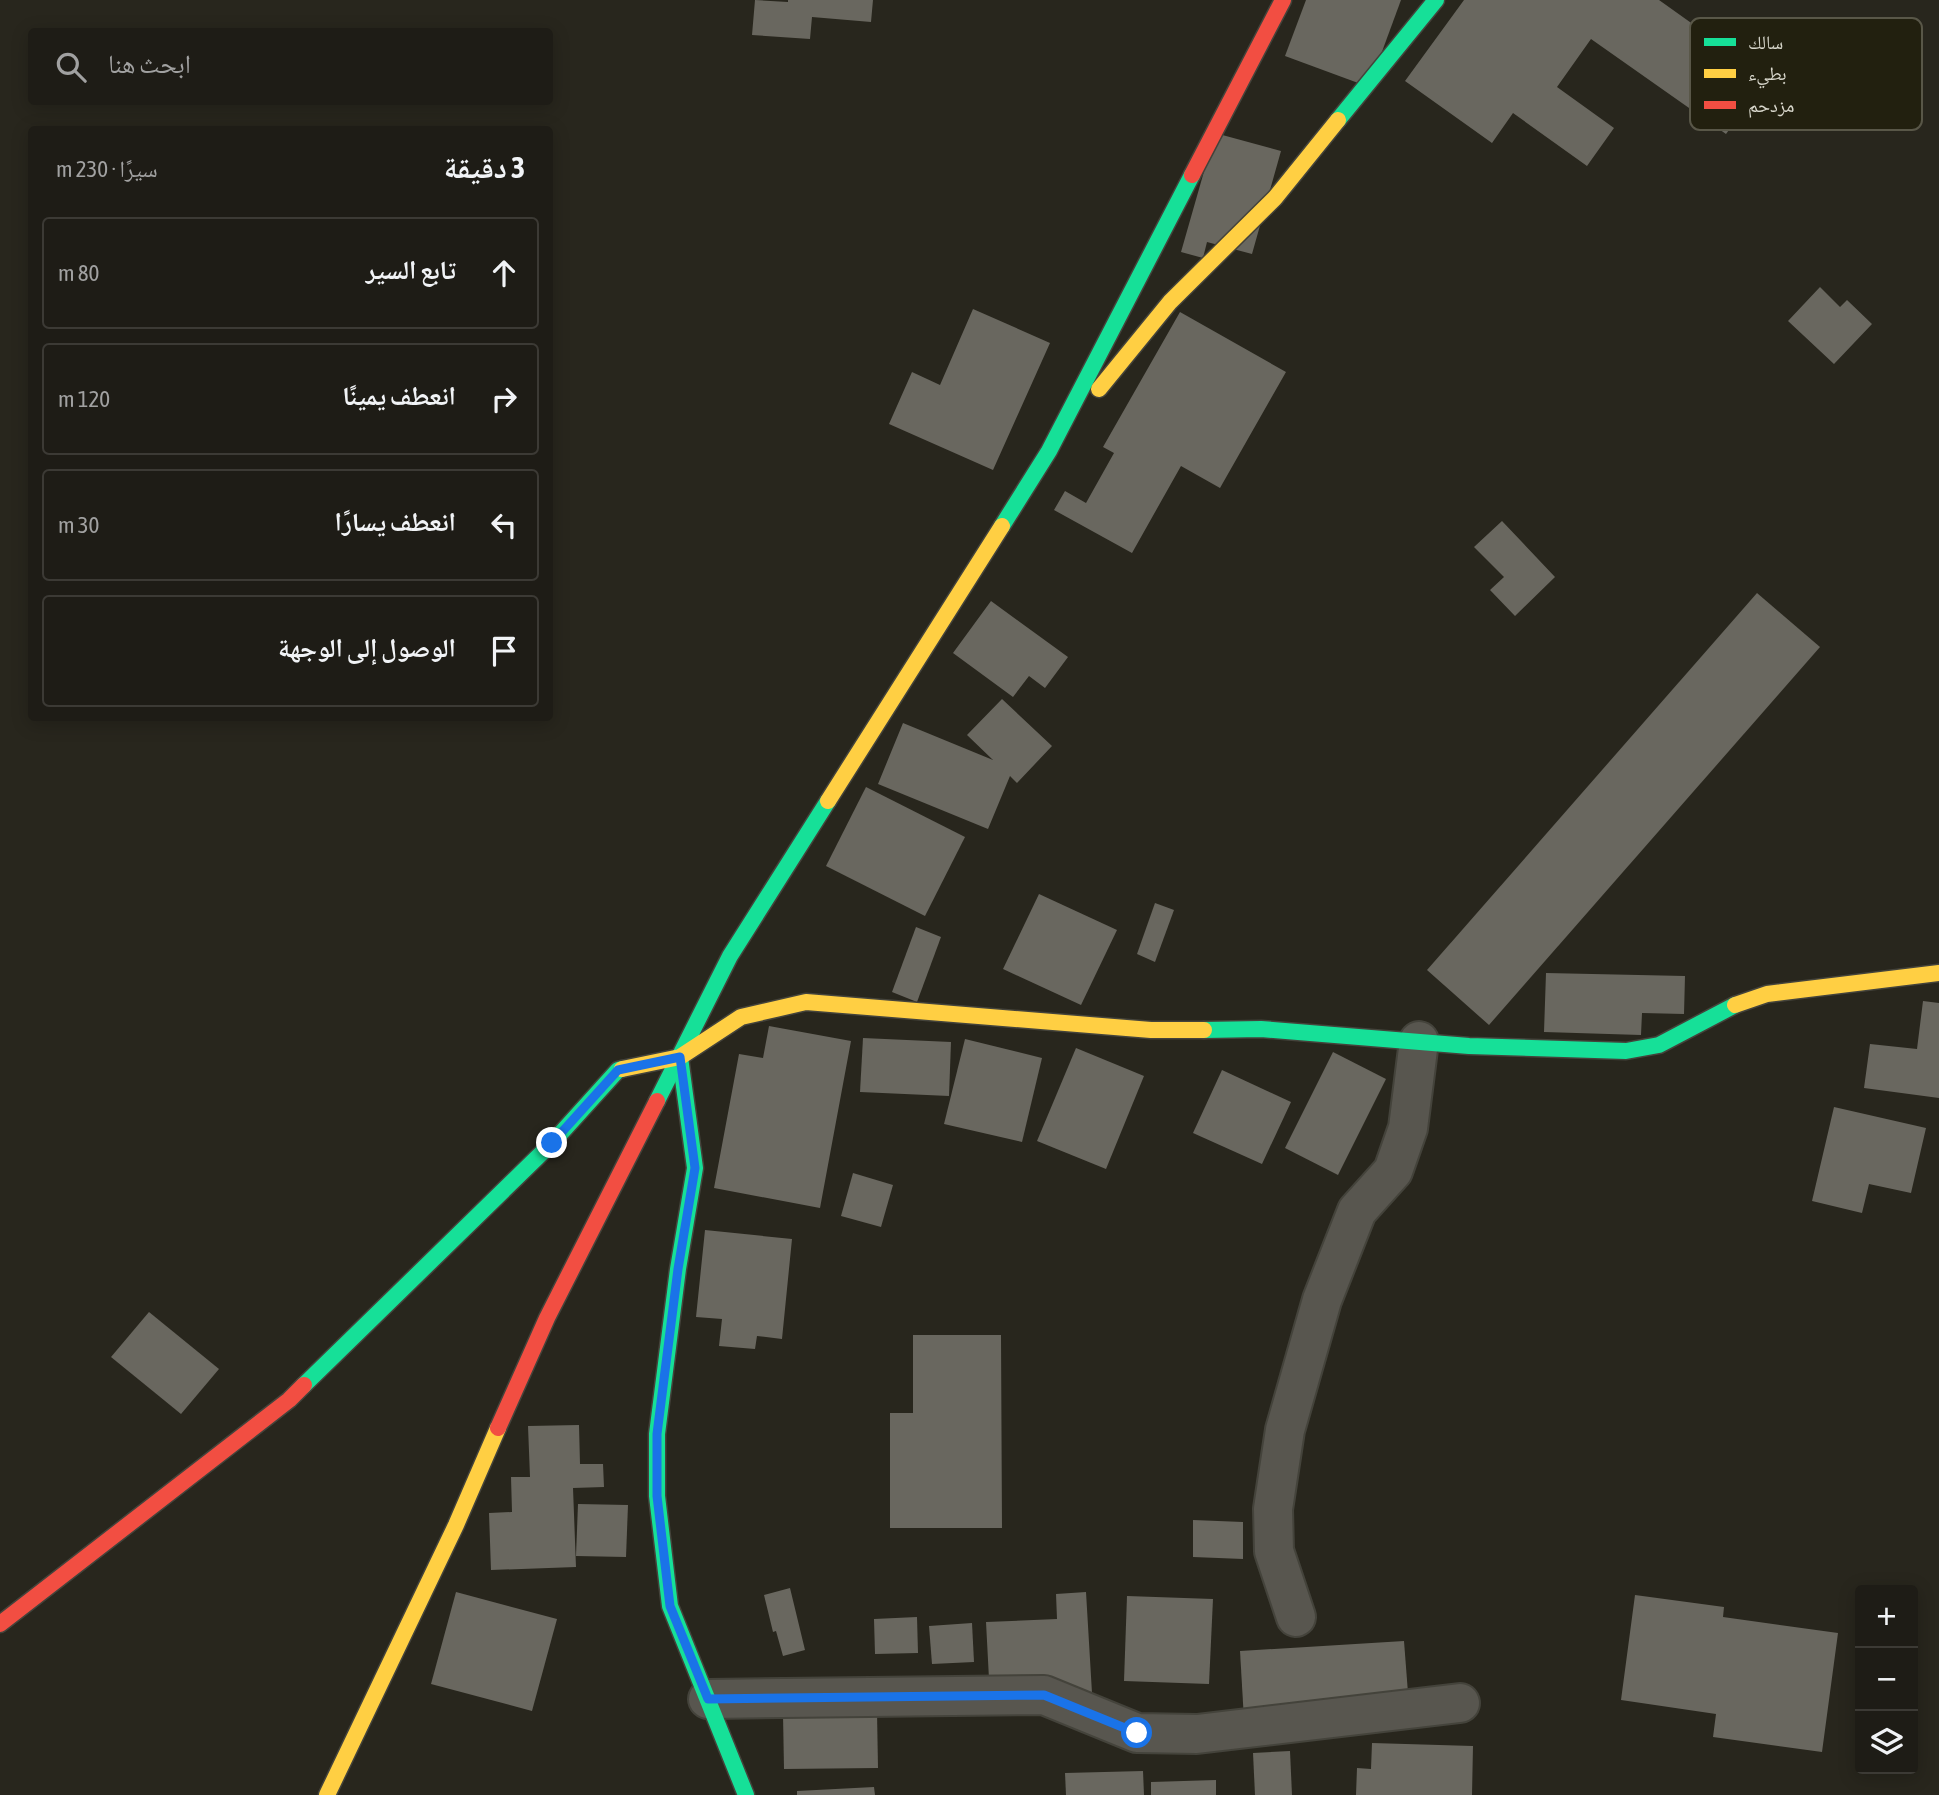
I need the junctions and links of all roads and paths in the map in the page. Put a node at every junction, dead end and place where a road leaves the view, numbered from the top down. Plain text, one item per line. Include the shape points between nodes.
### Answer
1 (1283, 0) edge
2 (1436, 0) edge
3 (1049, 451) junction
4 (1939, 973) edge
5 (1419, 1041) junction
6 (680, 1057) junction
7 (1296, 1617) dead end
8 (0, 1624) edge
9 (708, 1699) junction
10 (1460, 1703) dead end
11 (327, 1795) edge
12 (746, 1795) edge

1 - 3 street
2 - 3 street via 1275,198 1171,302
3 - 6 street via 730,956
4 - 5 street via 1767,995 1724,1009 1659,1045 1626,1051
5 - 6 street via 1261,1028 1151,1030 806,1002 741,1017
5 - 7 street via 1408,1128 1393,1171 1357,1211 1322,1300 1284,1430 1273,1509 1274,1551
6 - 8 street via 618,1070 552,1143 289,1399
6 - 9 street via 695,1168 657,1434 657,1496 670,1606
6 - 11 street via 547,1318 456,1525
9 - 10 street via 1044,1695 1137,1733 1197,1734
9 - 12 street

